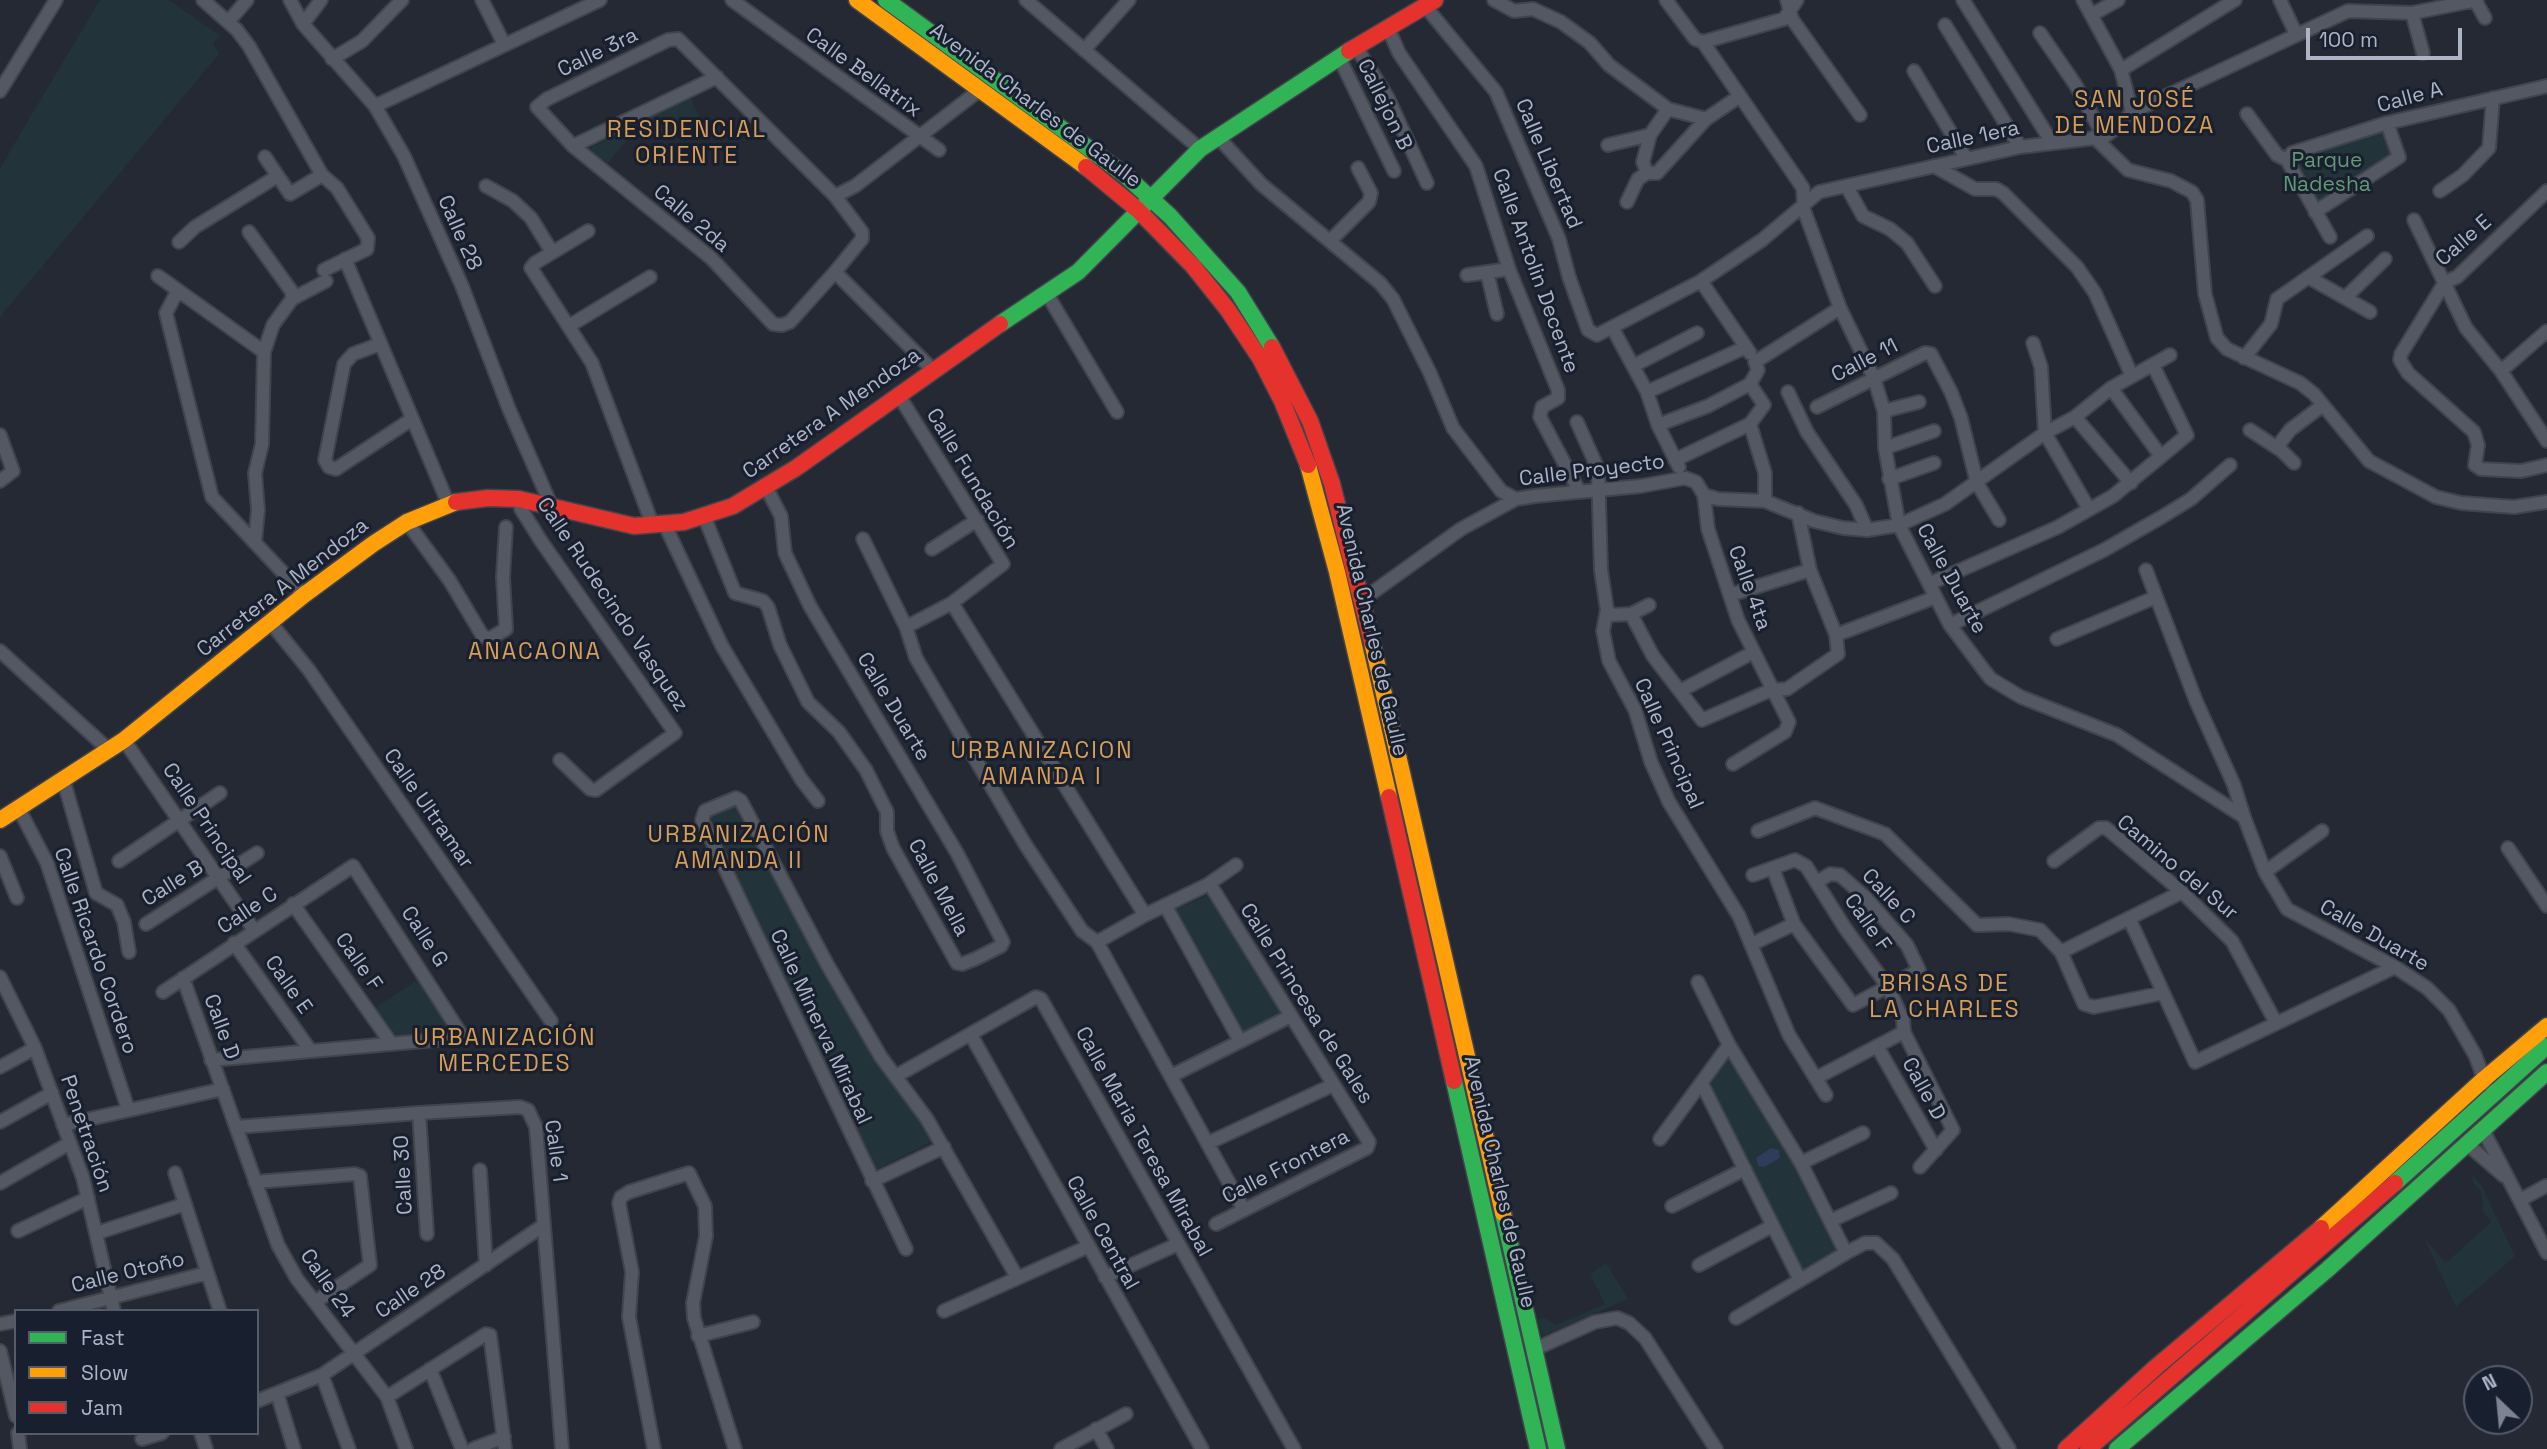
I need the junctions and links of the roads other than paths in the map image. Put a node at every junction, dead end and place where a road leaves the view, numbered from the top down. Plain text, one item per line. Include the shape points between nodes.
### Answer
1 (56, 0) edge
2 (203, 0) edge
3 (247, 0) edge
4 (290, 0) edge
5 (321, 0) edge
6 (402, 0) edge
7 (482, 0) edge
8 (600, 0) edge
9 (732, 0) edge
10 (857, 0) edge
11 (886, 0) edge
12 (1026, 0) edge
13 (1129, 0) edge
14 (1494, 0) edge
15 (1665, 0) edge
16 (1963, 0) edge
17 (2083, 0) edge
18 (2118, 0) edge
19 (2235, 0) edge
20 (2280, 0) edge
21 (2476, 0) edge
22 (1430, 3) edge
23 (1792, 3) edge
24 (2349, 5) edge
25 (2092, 13) junction
26 (2412, 13) junction
27 (2485, 18) dead end
28 (228, 22) junction
29 (303, 24) junction
30 (1945, 25) dead end
31 (1388, 28) junction
32 (2040, 33) dead end
33 (2296, 34) junction
34 (1703, 42) junction
35 (504, 44) junction
36 (1356, 47) junction
37 (1084, 50) junction
38 (2423, 53) dead end
39 (1339, 57) junction
40 (332, 59) junction
41 (2121, 70) junction
42 (1914, 71) dead end
43 (717, 77) junction
44 (2547, 86) edge
45 (981, 89) junction
46 (0, 91) edge
47 (1740, 96) junction
48 (2493, 98) junction
49 (375, 107) junction
50 (537, 107) joint
51 (1668, 109) junction
52 (2132, 112) junction
53 (2247, 114) dead end
54 (1860, 115) dead end
55 (1706, 119) junction
56 (2387, 123) junction
57 (1650, 135) junction
58 (1217, 136) junction
59 (918, 137) junction
60 (2099, 137) junction
61 (2051, 141) junction
62 (1608, 145) dead end
63 (573, 146) junction
64 (2020, 147) junction
65 (1200, 149) junction
66 (939, 150) dead end
67 (265, 157) dead end
68 (1966, 158) junction
69 (2287, 160) junction
70 (1934, 166) junction
71 (1358, 168) dead end
72 (1394, 171) dead end
73 (1647, 173) junction
74 (321, 174) junction
75 (276, 177) junction
76 (1427, 183) dead end
77 (486, 186) dead end
78 (1847, 187) junction
79 (2440, 191) dead end
80 (2547, 191) edge
81 (835, 196) junction
82 (1151, 197) junction
83 (1627, 202) dead end
84 (1805, 203) junction
85 (1138, 210) junction
86 (2315, 212) junction
87 (2414, 220) dead end
88 (588, 231) dead end
89 (249, 232) dead end
90 (2367, 236) dead end
91 (2330, 237) dead end
92 (1330, 241) junction
93 (179, 242) dead end
94 (552, 252) junction
95 (2385, 258) dead end
96 (345, 259) junction
97 (1509, 269) junction
98 (835, 272) junction
99 (1487, 272) junction
100 (1467, 275) dead end
101 (158, 276) dead end
102 (650, 277) dead end
103 (2308, 278) junction
104 (1701, 281) junction
105 (2445, 282) junction
106 (1935, 286) dead end
107 (177, 292) junction
108 (1047, 294) junction
109 (2344, 298) junction
110 (292, 299) junction
111 (1839, 308) junction
112 (2370, 313) dead end
113 (1497, 314) dead end
114 (569, 326) junction
115 (1613, 328) junction
116 (2547, 331) edge
117 (1697, 333) dead end
118 (2033, 343) dead end
119 (380, 344) junction
120 (1746, 347) junction
121 (264, 352) junction
122 (2170, 355) dead end
123 (2244, 358) junction
124 (1755, 362) junction
125 (2153, 365) junction
126 (1633, 366) junction
127 (932, 369) junction
128 (2501, 371) junction
129 (2132, 376) junction
130 (1874, 378) junction
131 (1750, 384) junction
132 (2111, 388) junction
133 (1647, 392) junction
134 (1788, 392) dead end
135 (898, 394) junction
136 (1919, 402) dead end
137 (2323, 405) junction
138 (1817, 407) dead end
139 (1884, 411) junction
140 (1117, 412) dead end
141 (2075, 416) junction
142 (412, 419) junction
143 (1577, 422) dead end
144 (1750, 424) junction
145 (1658, 425) junction
146 (2250, 430) dead end
147 (1934, 431) dead end
148 (2045, 433) junction
149 (0, 435) edge
150 (2547, 442) edge
151 (2277, 447) junction
152 (1885, 448) junction
153 (2160, 455) junction
154 (1675, 460) junction
155 (1934, 463) dead end
156 (2294, 463) dead end
157 (2230, 465) dead end
158 (2547, 465) edge
159 (1685, 478) junction
160 (1889, 479) junction
161 (0, 481) edge
162 (1977, 483) junction
163 (2132, 483) junction
164 (766, 487) junction
165 (1579, 491) junction
166 (1598, 491) junction
167 (1704, 495) junction
168 (519, 499) junction
169 (1516, 499) junction
170 (1765, 501) junction
171 (2547, 502) edge
172 (448, 503) junction
173 (551, 505) junction
174 (2089, 509) junction
175 (1798, 513) junction
176 (704, 516) junction
177 (977, 520) junction
178 (1999, 520) dead end
179 (407, 522) junction
180 (1899, 524) junction
181 (659, 525) junction
182 (506, 527) dead end
183 (1867, 530) junction
184 (863, 539) dead end
185 (255, 542) junction
186 (932, 549) dead end
187 (1810, 570) junction
188 (2146, 570) dead end
189 (1345, 571) junction
190 (1931, 583) junction
191 (304, 595) junction
192 (1730, 595) junction
193 (1936, 597) junction
194 (2156, 597) junction
195 (1362, 600) junction
196 (952, 603) junction
197 (1649, 605) dead end
198 (1607, 610) junction
199 (1630, 614) junction
200 (271, 622) junction
201 (1950, 625) junction
202 (906, 627) junction
203 (1836, 635) junction
204 (2057, 639) dead end
205 (0, 651) edge
206 (1752, 653) junction
207 (1771, 690) junction
208 (1680, 691) junction
209 (1393, 734) junction
210 (1375, 739) junction
211 (124, 740) junction
212 (109, 750) junction
213 (560, 760) dead end
214 (1733, 764) dead end
215 (64, 782) junction
216 (220, 793) dead end
217 (818, 800) dead end
218 (7, 812) edge
219 (2244, 817) junction
220 (181, 821) junction
221 (1758, 831) dead end
222 (2322, 831) dead end
223 (2508, 848) dead end
224 (257, 853) dead end
225 (0, 856) edge
226 (119, 861) dead end
227 (2054, 861) dead end
228 (1236, 865) dead end
229 (356, 867) joint
230 (1773, 869) junction
231 (2265, 872) junction
232 (1753, 875) dead end
233 (220, 877) junction
234 (1817, 882) junction
235 (1209, 886) junction
236 (2182, 892) junction
237 (17, 898) dead end
238 (293, 904) junction
239 (1165, 905) junction
240 (2547, 906) edge
241 (1144, 915) junction
242 (2129, 918) junction
243 (146, 924) dead end
244 (1794, 924) junction
245 (254, 930) junction
246 (1097, 942) junction
247 (234, 943) junction
248 (1752, 944) junction
249 (129, 952) dead end
250 (2061, 953) junction
251 (957, 963) joint
252 (2395, 967) junction
253 (0, 977) edge
254 (183, 978) junction
255 (1698, 982) dead end
256 (1888, 988) junction
257 (163, 992) dead end
258 (2163, 993) junction
259 (1289, 1017) junction
260 (551, 1021) dead end
261 (2276, 1023) junction
262 (2547, 1026) edge
263 (1905, 1031) junction
264 (971, 1035) junction
265 (1240, 1041) junction
266 (391, 1043) junction
267 (1729, 1045) junction
268 (1877, 1046) junction
269 (2547, 1046) edge
270 (35, 1048) junction
271 (310, 1050) junction
272 (211, 1060) junction
273 (0, 1067) edge
274 (2547, 1072) edge
275 (896, 1076) junction
276 (1171, 1076) junction
277 (1816, 1078) junction
278 (2484, 1079) junction
279 (1702, 1084) junction
280 (1333, 1085) junction
281 (223, 1089) junction
282 (52, 1093) junction
283 (1826, 1095) dead end
284 (2490, 1097) junction
285 (128, 1109) junction
286 (419, 1113) junction
287 (0, 1122) edge
288 (63, 1125) junction
289 (236, 1127) junction
290 (2483, 1130) junction
291 (1863, 1133) dead end
292 (1660, 1139) dead end
293 (1369, 1142) joint
294 (70, 1143) junction
295 (1208, 1143) junction
296 (2467, 1144) junction
297 (944, 1147) junction
298 (1936, 1150) junction
299 (1801, 1163) junction
300 (1920, 1167) dead end
301 (1745, 1169) junction
302 (480, 1170) dead end
303 (175, 1173) dead end
304 (872, 1181) junction
305 (255, 1182) junction
306 (2511, 1182) junction
307 (0, 1183) edge
308 (2546, 1186) edge
309 (1891, 1192) dead end
310 (88, 1198) junction
311 (2520, 1200) junction
312 (185, 1205) junction
313 (1672, 1206) dead end
314 (1244, 1210) junction
315 (1830, 1221) junction
316 (1216, 1224) dead end
317 (544, 1225) junction
318 (1772, 1226) junction
319 (18, 1231) dead end
320 (97, 1233) junction
321 (426, 1234) dead end
322 (1178, 1244) junction
323 (1087, 1247) junction
324 (906, 1249) dead end
325 (2546, 1251) edge
326 (1846, 1253) junction
327 (486, 1265) junction
328 (1699, 1265) dead end
329 (207, 1273) junction
330 (1017, 1277) junction
331 (1105, 1277) junction
332 (1800, 1280) junction
333 (315, 1302) junction
334 (112, 1305) edge
335 (77, 1309) edge
336 (219, 1309) edge
337 (944, 1311) dead end
338 (1736, 1318) dead end
339 (753, 1322) dead end
340 (698, 1336) junction
341 (1535, 1349) junction
342 (0, 1351) edge
343 (353, 1354) junction
344 (430, 1369) junction
345 (322, 1375) junction
346 (277, 1393) junction
347 (387, 1397) junction
348 (259, 1400) edge
349 (14, 1408) edge
350 (1126, 1414) dead end
351 (1096, 1429) junction
352 (504, 1443) edge
353 (294, 1449) edge
354 (349, 1449) edge
355 (406, 1449) edge
356 (461, 1449) edge
357 (473, 1449) edge
358 (562, 1449) edge
359 (654, 1449) edge
360 (735, 1449) edge
361 (1061, 1449) edge
362 (1108, 1449) edge
363 (1202, 1449) edge
364 (1294, 1449) edge
365 (1536, 1449) edge
366 (1560, 1449) edge
367 (1716, 1449) edge
368 (2009, 1449) edge
369 (2066, 1449) edge
370 (2088, 1449) edge
371 (2117, 1449) edge

1 - 46 street
2 - 28 street
3 - 28 street
4 - 29 street, Calle 28
5 - 29 street
6 - 40 street via 362,41
7 - 35 street
8 - 35 street
9 - 59 street, Calle Bellatrix
10 - 45 main road, Avenida Charles de Gaulle
11 - 82 main road, Avenida Charles de Gaulle
12 - 37 street
13 - 37 street
14 - 51 street via 1514,10 1533,9 1561,22
15 - 34 street, Calle Duarte
16 - 61 street
17 - 25 street
18 - 25 street
19 - 41 street
20 - 33 street
21 - 26 street
21 - 27 street
22 - 31 main road, Carretera A Mendoza
22 - 115 street, Calle Libertad via 1496,92 1555,228 1588,330 1597,335
23 - 34 street via 1784,19
23 - 54 street via 1792,19
24 - 26 street
24 - 33 street
25 - 41 street
26 - 38 street
28 - 74 street via 249,46
29 - 40 street, Calle 28
30 - 64 street
31 - 36 main road, Carretera A Mendoza
31 - 97 street, Calle Antolin Decente via 1399,53 1476,166
32 - 60 street via 2075,84
33 - 52 street
34 - 47 street, Calle Duarte
35 - 49 street
36 - 39 main road, Carretera A Mendoza
36 - 76 street via 1388,98
37 - 65 street
39 - 58 main road, Carretera A Mendoza
39 - 72 street, Callejon B
40 - 49 street, Calle 28
41 - 52 street
42 - 68 street
43 - 50 street, Calle 3ra via 678,39 668,40
43 - 63 street
43 - 81 street
44 - 48 street, Calle A
45 - 59 street
45 - 85 main road, Avenida Charles de Gaulle
47 - 55 street
47 - 84 street, Calle Duarte via 1804,188
48 - 56 street, Calle A
48 - 79 street via 2489,148
49 - 173 street, Calle 28 via 404,156 457,274
50 - 63 street, Calle 2da
51 - 55 street
51 - 57 street
52 - 60 street via 2123,124
53 - 69 street via 2277,155
55 - 73 street via 1657,173
56 - 69 street, Calle A via 2292,153
56 - 86 street via 2399,157
57 - 62 street
57 - 73 street via 1643,162
58 - 65 main road, Carretera A Mendoza
58 - 92 street via 1261,184
59 - 66 street, Calle Bellatrix
59 - 81 street
60 - 61 street, Calle 1era
60 - 123 street via 2128,170 2171,181 2192,192 2197,200 2201,270 2217,338
61 - 64 street, Calle 1era
63 - 98 street, Calle 2da via 711,258 773,324 790,322
64 - 68 street, Calle 1era
65 - 82 main road, Carretera A Mendoza
67 - 75 street
68 - 70 street, Calle 1era
69 - 86 street
70 - 78 street, Calle 1era
70 - 129 street via 1975,189 2003,193 2081,271
71 - 92 street via 1371,193 1369,202
73 - 83 street via 1638,179
74 - 75 street via 290,194
74 - 96 street via 337,188 370,244
75 - 93 street via 195,227
77 - 94 street via 531,218
78 - 84 street, Calle 1era via 1819,192
78 - 106 street via 1863,216 1907,243
80 - 105 street, Calle E via 2457,277
81 - 98 street via 858,224 862,239
82 - 85 main road, Carretera A Mendoza
82 - 189 main road, Avenida Charles de Gaulle via 1238,292 1276,354 1323,456
84 - 104 street, Calle 1era via 1762,240
84 - 111 street, Calle Duarte
85 - 108 main road, Carretera A Mendoza via 1102,250
85 - 189 main road, Avenida Charles de Gaulle via 1205,280 1266,369 1306,456
86 - 91 street
87 - 105 street
88 - 94 street
89 - 110 street via 292,292
90 - 103 street
92 - 169 street via 1393,299 1452,428 1501,491
94 - 114 street via 531,268
95 - 109 street
96 - 110 street
96 - 119 street
97 - 99 street
97 - 165 street, Calle Antolin Decente via 1558,390 1558,398 1542,407 1539,417
98 - 127 street
99 - 100 street
99 - 113 street
101 - 107 street
102 - 114 street
103 - 109 street
103 - 123 street via 2277,299 2271,324
104 - 115 street, Calle 1era
104 - 120 street
105 - 128 street via 2466,328
105 - 158 street, Calle E via 2401,354 2402,365 2474,432 2478,445 2475,466 2521,471
107 - 121 street
107 - 185 street via 166,313 212,497
108 - 127 main road, Carretera A Mendoza
108 - 140 street
109 - 112 street
110 - 121 street via 273,325
111 - 124 street
111 - 130 street, Calle Duarte
114 - 181 street via 592,363
115 - 126 street
116 - 128 street
117 - 126 street
118 - 148 street via 2041,367
119 - 142 street
119 - 142 street via 353,354 344,364 325,460 329,467 341,466
120 - 124 street
120 - 133 street
121 - 185 street
122 - 125 street
123 - 137 street via 2300,383
124 - 131 street via 1758,369
125 - 129 street
125 - 153 street via 2187,435
126 - 133 street
127 - 135 main road, Carretera A Mendoza
128 - 150 street
129 - 132 street
130 - 138 street, Calle 11
130 - 139 street, Calle Duarte
130 - 162 street, Calle 11 via 1924,353 1931,354 1955,400
131 - 144 street via 1764,405
131 - 145 street
132 - 141 street
132 - 153 street
133 - 145 street
134 - 183 street
135 - 164 main road, Carretera A Mendoza
135 - 177 street, Calle Fundación
136 - 139 street
137 - 151 street via 2290,430
137 - 171 street via 2369,461 2436,497 2514,507
139 - 152 street, Calle Duarte
141 - 148 street
141 - 163 street
142 - 172 street
143 - 166 street, Calle Principal via 1596,464
144 - 154 street
144 - 170 street via 1765,473
145 - 154 street
146 - 151 street
147 - 152 street
148 - 162 street
148 - 174 street
149 - 161 street via 13,471
151 - 156 street
152 - 160 street, Calle Duarte
153 - 163 street
154 - 159 street
155 - 160 street
157 - 201 street via 2191,499 2148,525
159 - 166 street, Calle Proyecto
159 - 167 street, Calle Proyecto via 1696,482
160 - 180 street, Calle Duarte
162 - 178 street
162 - 180 street via 1945,504
163 - 174 street
164 - 176 main road, Carretera A Mendoza
164 - 251 street, Calle Duarte via 781,516 785,553 810,606 957,853 1003,942 975,959
165 - 166 street, Calle Proyecto
165 - 169 street, Calle Proyecto
166 - 198 street, Calle Principal
167 - 170 street
167 - 192 street, Calle 4ta via 1708,529
168 - 172 main road, Carretera A Mendoza
168 - 173 main road, Carretera A Mendoza
168 - 213 street, Calle Rudecindo Vasquez via 535,531 675,733 596,790
169 - 195 street, Calle Proyecto via 1461,529
170 - 175 street
172 - 179 main road, Carretera A Mendoza
173 - 181 main road, Carretera A Mendoza via 634,526
174 - 190 street
175 - 183 street via 1814,521
175 - 187 street
176 - 181 main road, Carretera A Mendoza
176 - 251 street, Calle Mella via 735,593 763,601 768,607 780,645 808,702 839,732 866,771 887,812 887,831 915,893
177 - 186 street
177 - 196 street, Calle Fundación via 1003,565
179 - 182 street via 489,639 506,629
179 - 191 main road, Carretera A Mendoza
180 - 183 street
180 - 190 street, Calle Duarte
181 - 217 street via 722,646
184 - 202 street
185 - 191 street
187 - 192 street
187 - 203 street
188 - 194 street
189 - 195 main road, Avenida Charles de Gaulle
189 - 210 main road, Avenida Charles de Gaulle
190 - 193 street, Calle Duarte
191 - 200 main road, Carretera A Mendoza
192 - 206 street, Calle 4ta
193 - 201 street, Calle Duarte
193 - 203 street
194 - 204 street
194 - 219 street
195 - 209 main road, Avenida Charles de Gaulle
196 - 202 street, Calle Fundación
196 - 241 street
197 - 199 street
198 - 199 street via 1612,615
198 - 248 street, Calle Principal via 1603,631 1609,661 1635,710 1651,761 1669,802
199 - 208 street via 1653,656
200 - 211 main road, Carretera A Mendoza
200 - 260 street, Calle Ultramar via 309,670
201 - 219 street, Calle Duarte via 1991,678 2021,697 2117,735
202 - 246 street via 916,658 1025,844 1082,931
203 - 207 street via 1838,653 1787,689
205 - 212 street
206 - 207 street, Calle 4ta
206 - 208 street
207 - 208 street via 1699,719
207 - 214 street, Calle 4ta via 1788,728
209 - 210 main road
209 - 341 main road, Avenida Charles de Gaulle
210 - 365 main road, Avenida Charles de Gaulle
211 - 212 main road, Carretera A Mendoza
211 - 220 street, Calle Principal
212 - 215 main road, Carretera A Mendoza
215 - 218 main road, Carretera A Mendoza
215 - 249 street via 96,893 117,905
216 - 220 street
218 - 285 street, Calle Ricardo Cordero via 47,863
219 - 231 street, Calle Duarte
220 - 226 street
220 - 233 street, Calle Principal
221 - 250 street via 1815,808 1885,834 1977,925 2009,924 2040,930
222 - 231 street
223 - 240 street
224 - 233 street, Calle B
225 - 237 street
227 - 236 street, Camino del Sur via 2103,827
228 - 235 street
229 - 238 street, Calle C via 349,867
229 - 266 street, Calle G via 461,1034
230 - 232 street, Calle F
230 - 234 street, Calle F via 1794,860 1801,862
230 - 244 street
231 - 252 street, Calle Duarte via 2287,909
233 - 243 street, Calle B
233 - 245 street, Calle Principal
234 - 256 street, Calle F
234 - 256 street, Calle C via 1830,874 1840,875 1906,945 1919,970
235 - 239 street
235 - 259 street, Calle Princesa de Gales
236 - 242 street
236 - 261 street, Camino del Sur via 2232,941
238 - 245 street, Calle C
238 - 266 street, Calle F
239 - 241 street
239 - 265 street
241 - 246 street
242 - 250 street
242 - 258 street
244 - 248 street
244 - 256 street via 1854,1005
245 - 247 street, Calle C
246 - 276 street
247 - 254 street, Calle C
247 - 271 street, Calle E
248 - 277 street, Calle Principal via 1789,1035
250 - 258 street via 2084,1004 2094,1007
252 - 261 street
252 - 278 street, Calle Duarte via 2427,988 2449,1010
253 - 270 street, Penetración
254 - 257 street, Calle C
254 - 272 street, Calle D
255 - 267 street
256 - 263 street, Calle F
258 - 261 street via 2195,1062
259 - 265 street
259 - 280 street, Calle Princesa de Gales
262 - 278 main road
263 - 268 street
263 - 298 street, Calle F via 1953,1132
264 - 275 street, Calle Maria Teresa Mirabal
264 - 322 street, Calle Maria Teresa Mirabal via 1036,997 1041,999
264 - 323 street, Calle Central
265 - 276 street
266 - 271 street
267 - 279 street
267 - 299 street
268 - 277 street
268 - 298 street, Calle D
269 - 284 main road
270 - 273 street
270 - 282 street, Penetración
271 - 272 street
272 - 281 street, Calle D
274 - 290 main road
275 - 297 street
275 - 304 street, Calle Minerva Mirabal via 838,983 741,801 736,798 705,811 702,820
276 - 295 street
277 - 283 street, Calle Principal
278 - 284 street, Calle Duarte
278 - 369 main road via 2325,1225
279 - 292 street
279 - 301 street
280 - 293 street, Calle Princesa de Gales
280 - 295 street
281 - 285 street
281 - 289 street, Calle 24
282 - 287 street
282 - 288 street, Penetración
284 - 370 main road via 2315,1255
285 - 288 street
286 - 289 street, Calle 1
286 - 317 street, Calle 1 via 528,1110 536,1127
286 - 321 street, Calle 30
288 - 294 street, Penetración
289 - 305 street, Calle 24
290 - 296 main road
290 - 306 street
291 - 299 street
293 - 314 street, Calle Frontera via 1367,1148
294 - 307 street
294 - 310 street, Penetración
295 - 314 street
296 - 306 street
296 - 371 main road
297 - 304 street
297 - 330 street
298 - 300 street
299 - 315 street
301 - 313 street
301 - 318 street
302 - 327 street
303 - 312 street
304 - 324 street, Calle Minerva Mirabal
305 - 333 street, Calle 24 via 287,1264
305 - 333 street via 360,1176 370,1265
306 - 311 street
308 - 311 street
309 - 315 street
310 - 319 street
310 - 320 street, Penetración
311 - 325 street
312 - 320 street
312 - 329 street
314 - 316 street, Calle Frontera
315 - 326 street
317 - 327 street, Calle 28
317 - 358 street, Calle 1
318 - 328 street
318 - 332 street
320 - 334 street, Penetración
322 - 331 street
322 - 364 street, Calle Maria Teresa Mirabal
323 - 330 street
323 - 331 street, Calle Central
326 - 332 street
326 - 368 street via 1865,1243 1877,1243 1885,1250
327 - 343 street, Calle 28
329 - 334 street, Calle Otoño
329 - 336 street
330 - 337 street
331 - 363 street, Calle Central
332 - 338 street
333 - 343 street, Calle 24
334 - 335 street, Calle Otoño
339 - 340 street
340 - 359 street via 693,1303 706,1236 705,1206 689,1173 621,1197 619,1203 632,1272 629,1317
340 - 360 street
341 - 366 main road, Avenida Charles de Gaulle
341 - 367 street via 1595,1322 1618,1318 1629,1323 1645,1338
342 - 349 street
343 - 345 street, Calle 28
343 - 347 street, Calle 24
344 - 347 street
344 - 352 street via 485,1334 492,1339
344 - 356 street
345 - 346 street, Calle 28
345 - 354 street
346 - 348 street, Calle 28
346 - 353 street
347 - 355 street, Calle 24
350 - 351 street
351 - 361 street
351 - 362 street
352 - 357 street

